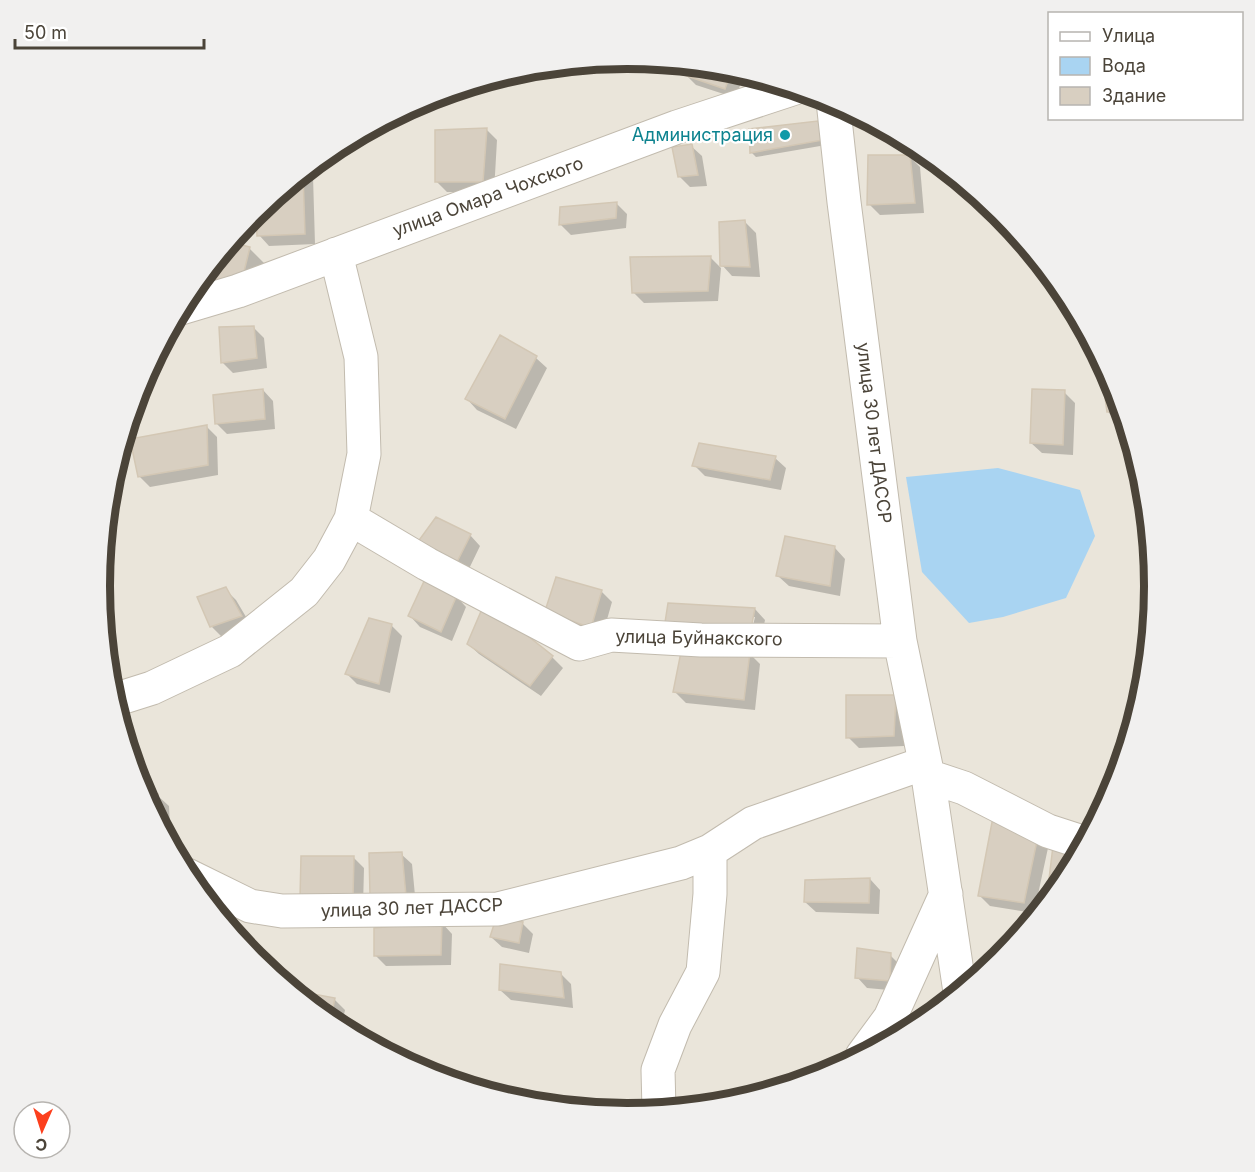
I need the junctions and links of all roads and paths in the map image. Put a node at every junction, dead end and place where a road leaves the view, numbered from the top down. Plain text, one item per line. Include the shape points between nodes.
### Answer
1 (781, 93) edge
2 (834, 112) edge
3 (336, 254) junction
4 (195, 304) edge
5 (351, 519) junction
6 (900, 641) junction
7 (123, 697) edge
8 (927, 769) junction
9 (1077, 841) edge
10 (710, 851) junction
11 (206, 884) edge
12 (946, 894) junction
13 (959, 983) edge
14 (873, 1041) edge
15 (659, 1102) edge

1 - 3 street, улица Омара Чохского via 677,127
2 - 6 street, улица 30 лет ДАССР
3 - 4 street, улица Омара Чохского
3 - 5 street via 360,357 364,454
5 - 6 street, улица Буйнакского via 426,564 579,644 611,635 701,640
5 - 7 street via 329,560 304,592 230,651 152,688
6 - 8 street, улица 30 лет ДАССР
8 - 9 street via 1048,831
8 - 10 street, улица 30 лет ДАССР via 753,824
8 - 12 street, улица 30 лет ДАССР
10 - 11 street, улица 30 лет ДАССР via 681,863 498,909 282,911 250,906
10 - 15 street via 703,972 675,1025 658,1071
12 - 13 street, улица 30 лет ДАССР
12 - 14 street via 890,1018

